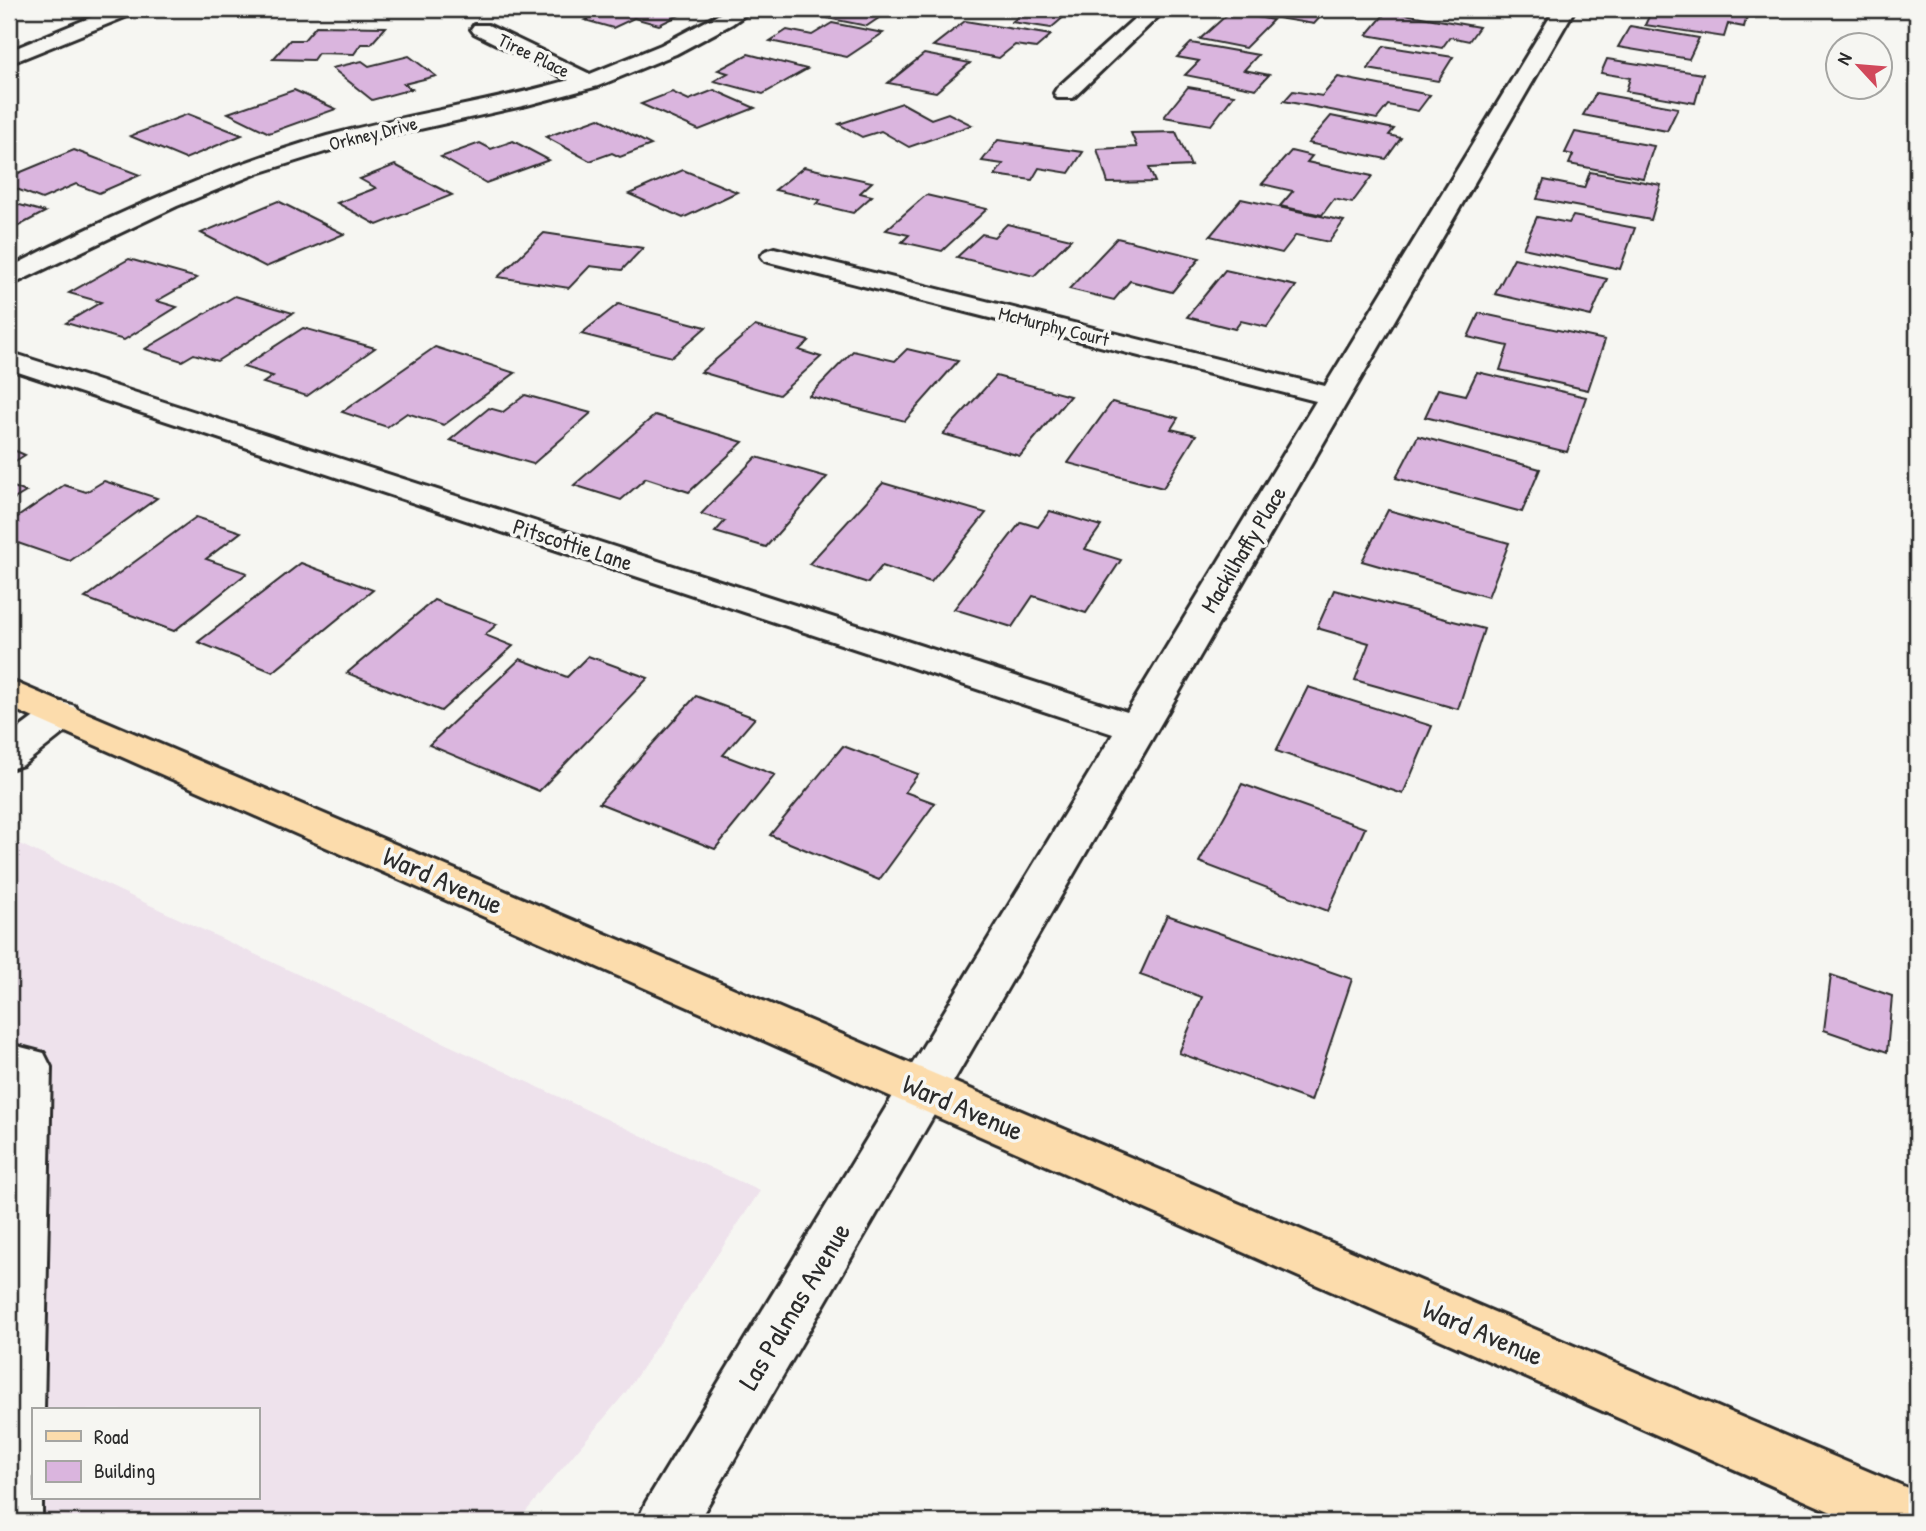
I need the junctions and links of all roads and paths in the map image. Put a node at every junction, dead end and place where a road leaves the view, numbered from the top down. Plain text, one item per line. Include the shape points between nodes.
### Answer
1 (128, 9) edge
2 (743, 9) edge
3 (1156, 9) edge
4 (1565, 9) edge
5 (481, 29) dead end
6 (9, 58) edge
7 (587, 81) junction
8 (1065, 93) dead end
9 (774, 256) dead end
10 (9, 278) edge
11 (9, 360) edge
12 (1334, 397) junction
13 (9, 692) edge
14 (62, 715) junction
15 (1136, 728) junction
16 (9, 755) edge
17 (9, 1064) edge
18 (923, 1089) junction
19 (1917, 1521) edge
20 (13, 1522) edge
21 (666, 1522) edge

1 - 6 street
2 - 7 street, Orkney Drive via 655,57
3 - 8 street
4 - 12 street, Mackilhaffy Place
5 - 7 street, Tiree Place
7 - 10 street, Orkney Drive via 265,162 115,222
9 - 12 street, McMurphy Court
11 - 15 street, Pitscottie Lane
12 - 15 street, Mackilhaffy Place
13 - 14 main road, Ward Avenue
14 - 16 street
14 - 18 main road, Ward Avenue
15 - 18 street, Mackilhaffy Place
17 - 20 street via 27,1067
18 - 19 main road, Ward Avenue
18 - 21 street, Las Palmas Avenue

